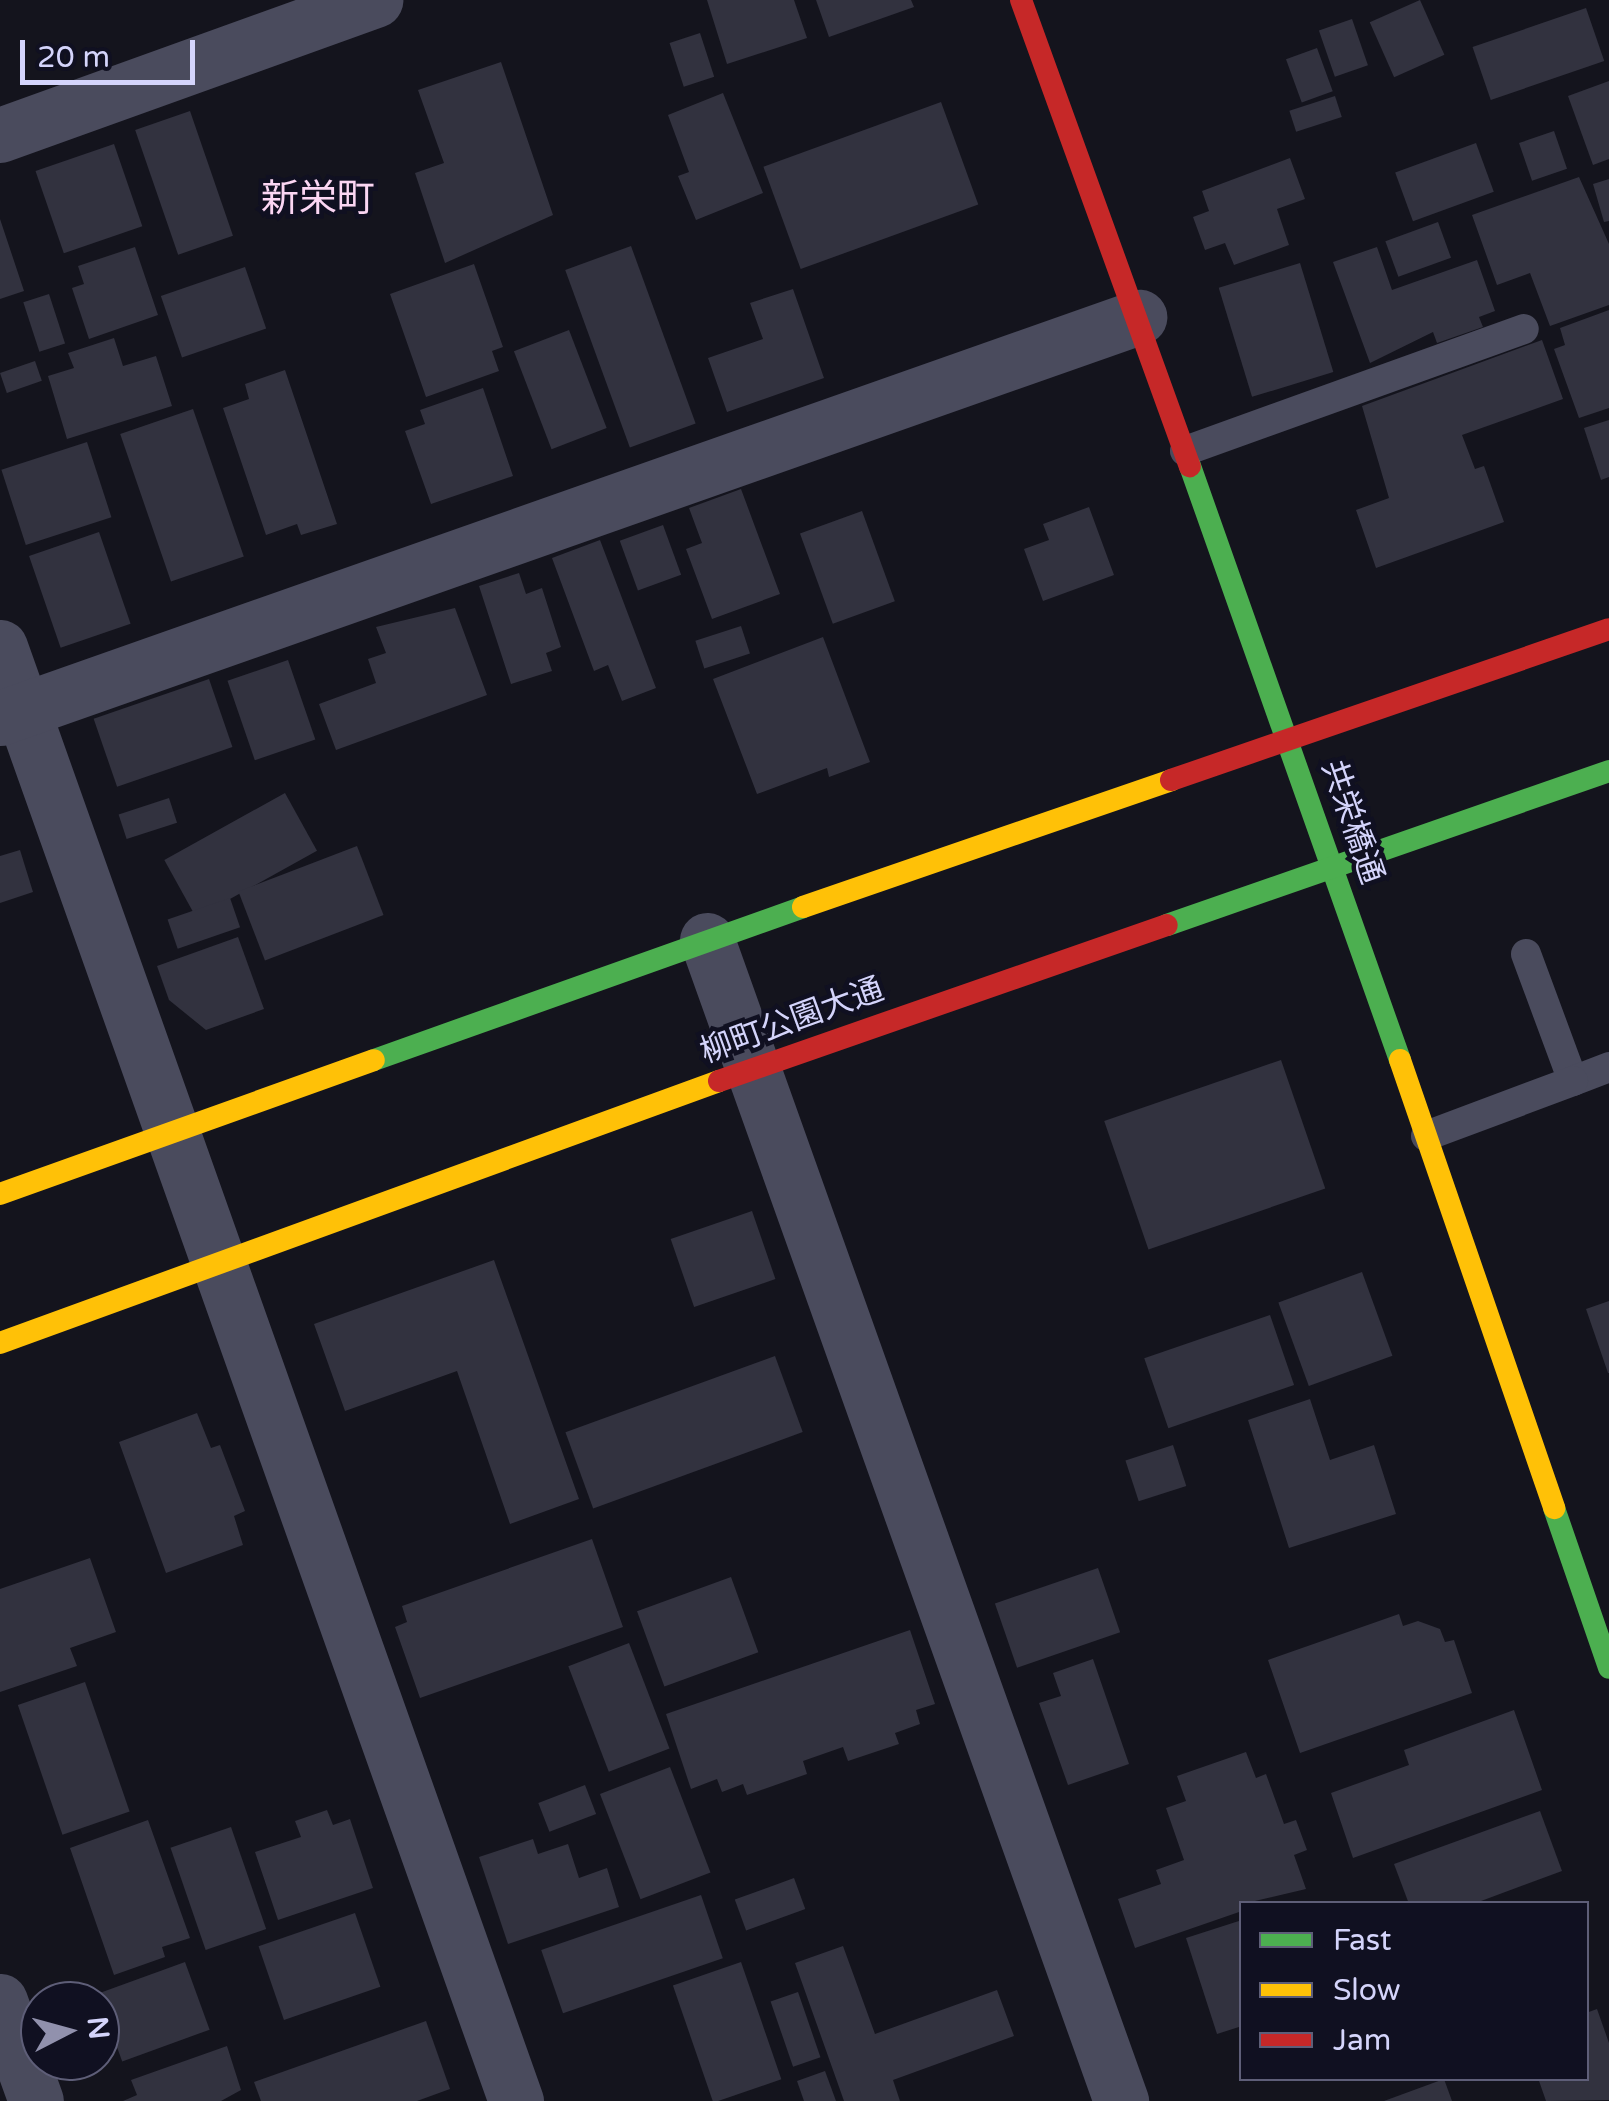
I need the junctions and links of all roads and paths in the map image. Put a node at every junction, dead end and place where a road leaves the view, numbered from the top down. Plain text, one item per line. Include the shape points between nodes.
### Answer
1 (374, 0) edge
2 (1022, 0) edge
3 (0, 135) edge
4 (1138, 317) junction
5 (1524, 329) dead end
6 (1185, 451) junction
7 (1609, 629) edge
8 (0, 648) edge
9 (11, 714) edge
10 (1290, 742) junction
11 (1609, 771) edge
12 (1332, 865) junction
13 (706, 940) junction
14 (1526, 954) dead end
15 (1609, 1067) edge
16 (754, 1068) junction
17 (1573, 1081) junction
18 (172, 1134) junction
19 (1426, 1136) junction
20 (0, 1194) edge
21 (218, 1265) junction
22 (0, 1344) edge
23 (1592, 1560) edge
24 (1609, 1668) edge
25 (0, 2001) edge
26 (36, 2101) edge
27 (516, 2101) edge
28 (1121, 2101) edge

1 - 3 street
2 - 4 street, 共栄橋通
4 - 6 street, 共栄橋通
4 - 9 street
5 - 6 lane
6 - 10 street, 共栄橋通
7 - 10 street
8 - 9 street
9 - 18 street
10 - 12 street, 共栄橋通
10 - 13 street
11 - 12 street, 柳町公園大通
12 - 16 street, 柳町公園大通
12 - 19 street, 共栄橋通
13 - 16 street
13 - 18 street
14 - 17 lane
15 - 17 lane
16 - 21 street, 柳町公園大通
16 - 28 street
17 - 19 lane
18 - 20 street
18 - 21 street
19 - 23 street, 共栄橋通
21 - 22 street, 柳町公園大通
21 - 27 street
23 - 24 street, 共栄橋通
25 - 26 street

